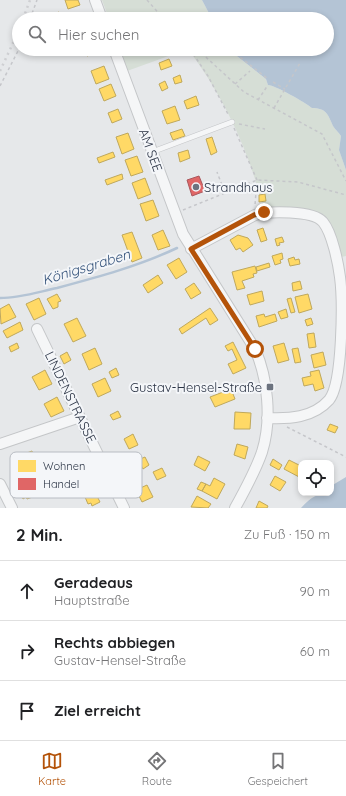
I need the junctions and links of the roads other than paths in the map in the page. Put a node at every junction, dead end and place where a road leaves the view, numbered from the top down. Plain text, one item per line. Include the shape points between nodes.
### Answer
1 (95, 0) edge
2 (99, 12) edge
3 (117, 56) edge
4 (232, 122) road end
5 (152, 152) junction
6 (191, 249) junction
7 (38, 329) dead end
8 (80, 417) junction
9 (271, 418) junction
10 (0, 444) edge
11 (97, 452) edge
12 (0, 484) edge
13 (119, 498) edge
14 (12, 508) edge
15 (124, 508) edge
16 (235, 508) edge

1 - 2 street
3 - 5 street, AM SEE
4 - 5 lane
5 - 6 street, AM SEE via 174,214
6 - 9 street, AM SEE via 255,349 263,372
6 - 9 street via 264,212 318,218 328,231 340,277 341,322 335,388 321,408 297,417
7 - 8 street, LINDENSTRASSE
8 - 10 street
8 - 11 street, LINDENSTRASSE
9 - 16 street, AM SEE via 262,451
12 - 14 street
13 - 15 street, LINDENSTRASSE

